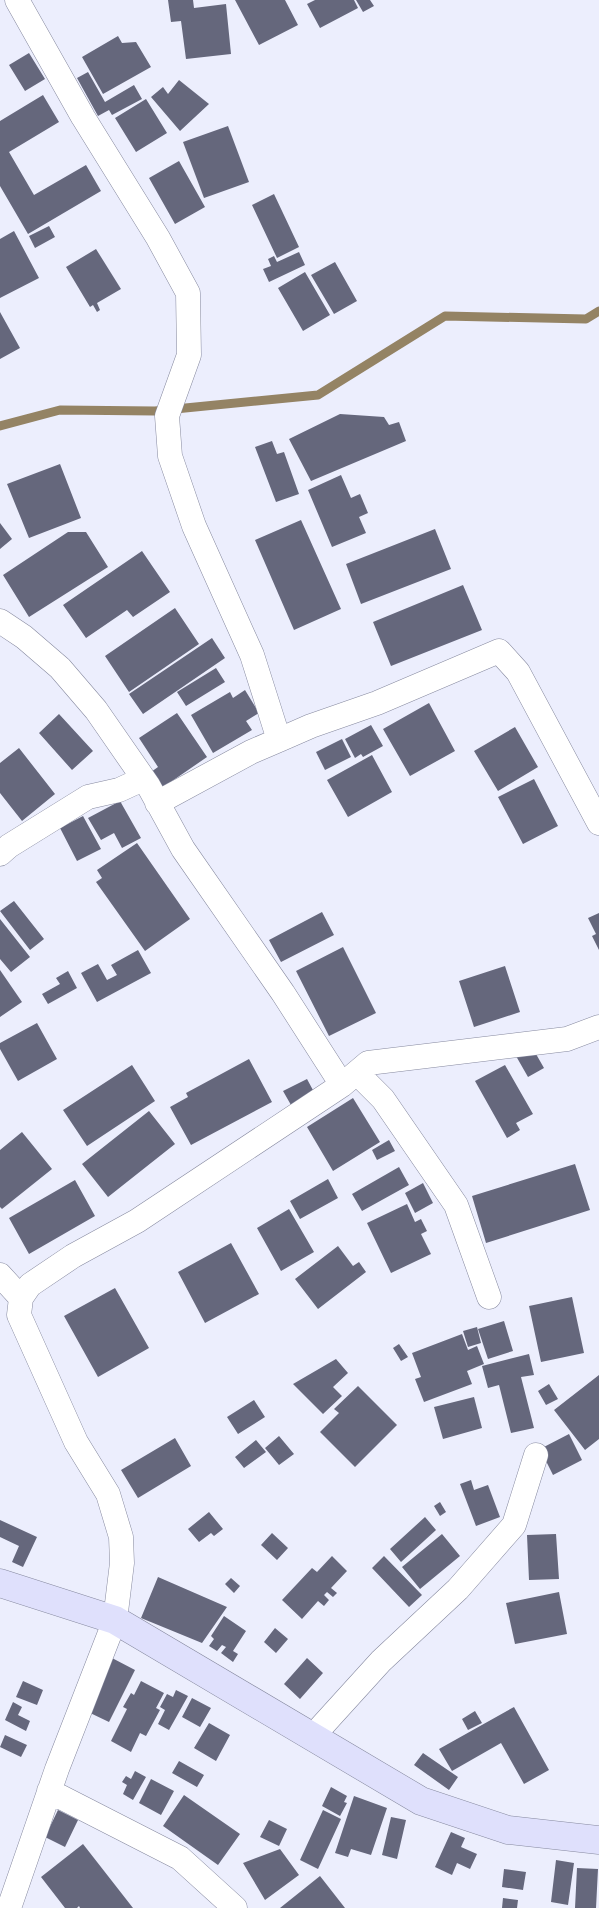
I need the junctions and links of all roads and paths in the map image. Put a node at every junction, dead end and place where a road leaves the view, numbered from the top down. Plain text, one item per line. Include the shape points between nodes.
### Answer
1 (17, 0) edge
2 (0, 621) edge
3 (280, 740) junction
4 (143, 779) junction
5 (157, 803) junction
6 (599, 823) edge
7 (0, 854) edge
8 (599, 1028) edge
9 (349, 1079) junction
10 (0, 1275) edge
11 (488, 1297) dead end
12 (21, 1298) junction
13 (536, 1454) dead end
14 (0, 1583) edge
15 (115, 1620) junction
16 (312, 1737) junction
17 (49, 1791) junction
18 (599, 1840) edge
19 (9, 1908) edge
20 (235, 1908) edge

1 - 3 street via 82,117 158,238 188,293 190,355 167,416 170,456 194,526 252,655
2 - 4 street via 60,668 96,710
3 - 5 street via 251,752
3 - 6 street via 499,651 518,672
4 - 5 street
4 - 7 street via 119,790 88,797
5 - 9 street via 183,850 283,993
8 - 9 street via 567,1039 368,1064
9 - 11 street via 383,1100 456,1205
9 - 12 street via 137,1221 72,1256 30,1284
10 - 12 street
12 - 15 street via 19,1315 76,1442 108,1494 122,1537
13 - 16 street via 514,1524 458,1589 381,1661
14 - 15 street
15 - 16 street
15 - 17 street
16 - 18 street via 421,1801 508,1830
17 - 19 street
17 - 20 street via 180,1858

